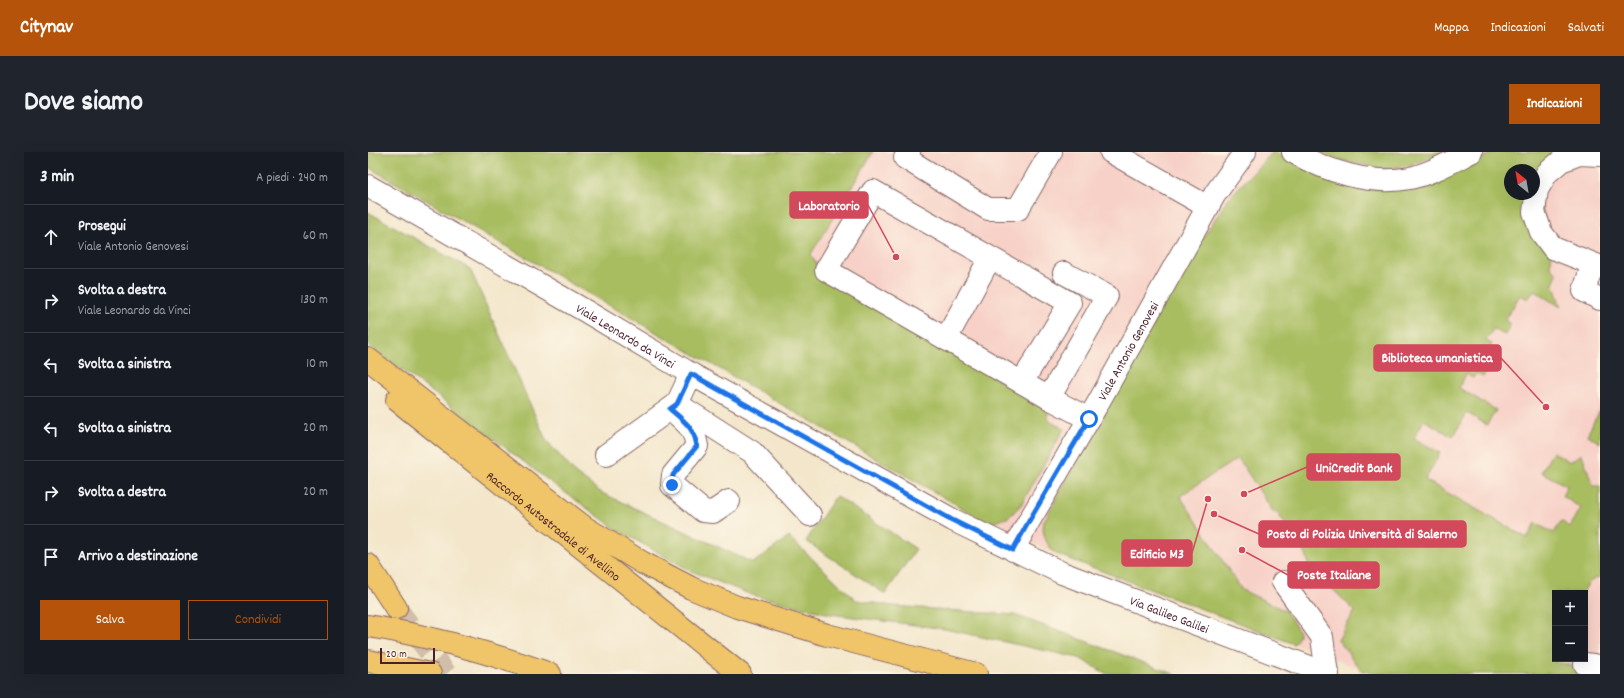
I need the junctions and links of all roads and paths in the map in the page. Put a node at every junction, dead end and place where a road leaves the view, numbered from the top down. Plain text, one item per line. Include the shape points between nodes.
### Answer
1 (909, 152) edge
2 (1050, 152) edge
3 (1111, 152) edge
4 (1245, 152) edge
5 (1293, 152) edge
6 (1471, 152) edge
7 (1600, 155) edge
8 (368, 186) edge
9 (1208, 207) junction
10 (990, 258) junction
11 (1064, 273) dead end
12 (1600, 299) edge
13 (946, 339) junction
14 (368, 359) edge
15 (691, 374) junction
16 (368, 377) edge
17 (1022, 382) junction
18 (1049, 398) junction
19 (674, 407) junction
20 (1089, 419) junction
21 (606, 455) dead end
22 (729, 501) dead end
23 (810, 515) dead end
24 (1013, 550) junction
25 (368, 565) edge
26 (1283, 582) dead end
27 (396, 608) tunnel mouth
28 (368, 626) edge
29 (368, 661) edge
30 (368, 673) edge
31 (372, 674) edge
32 (430, 674) edge
33 (550, 674) edge
34 (740, 674) edge
35 (976, 674) edge
36 (1328, 674) edge

1 - 2 street via 905,158 988,208 1018,209
3 - 9 street
4 - 9 street, Viale Antonio Genovesi
5 - 6 street via 1312,163 1380,180 1410,178 1444,166
7 - 12 street via 1578,154 1562,161 1547,173 1537,190 1534,212 1541,232 1553,248 1596,265 1589,275 1584,291
8 - 15 street, Viale Leonardo da Vinci
9 - 20 street, Viale Antonio Genovesi
10 - 13 street
10 - 13 street via 873,191 826,270
10 - 17 street via 1070,303
11 - 18 street via 1107,296
13 - 17 street
14 - 35 highway via 584,527 643,563 691,588 737,607 827,635
15 - 19 street
15 - 24 street, Viale Leonardo da Vinci via 952,520
16 - 34 highway, Raccordo Autostradale di Avellino
17 - 18 street
18 - 20 street
19 - 21 street
19 - 22 street via 689,424 696,437 697,446 673,475 672,485 703,511 713,512
19 - 23 street via 752,452
20 - 24 street, Viale Antonio Genovesi
24 - 36 street, Via Galileo Galilei via 1062,573
25 - 27 highway
26 - 36 street via 1322,637
28 - 33 highway via 500,656
29 - 32 highway
30 - 31 highway

